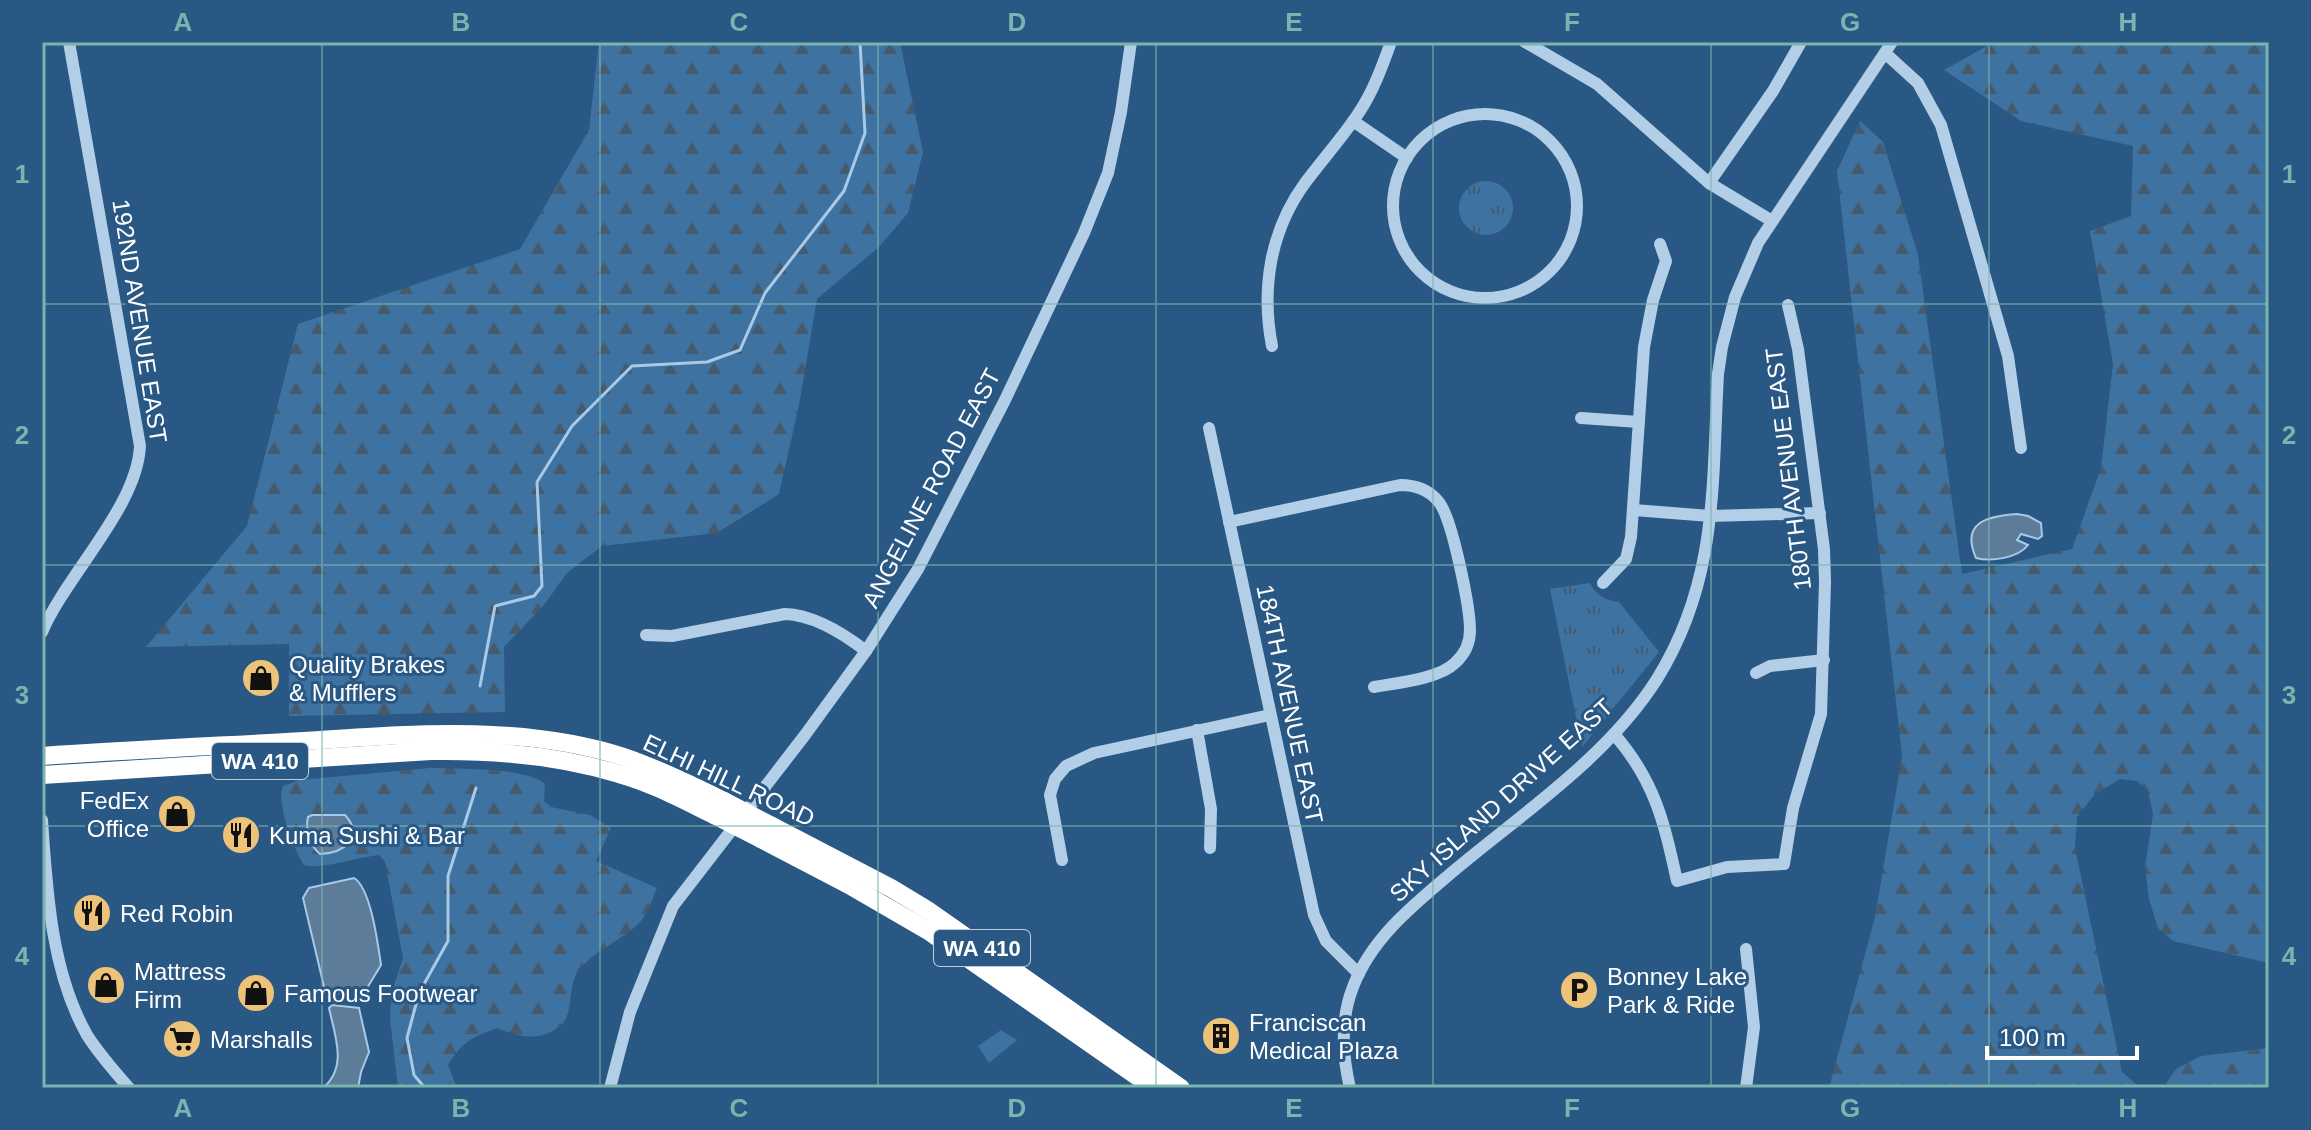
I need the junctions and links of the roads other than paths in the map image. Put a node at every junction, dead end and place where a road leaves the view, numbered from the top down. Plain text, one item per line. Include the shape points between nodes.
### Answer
1 (69, 42) edge
2 (1131, 42) edge
3 (1391, 42) edge
4 (1525, 42) edge
5 (1801, 42) edge
6 (1888, 47) edge
7 (1353, 121) junction
8 (1407, 158) junction
9 (1709, 183) junction
10 (1772, 221) junction
11 (1660, 244) dead end
12 (1788, 305) dead end
13 (1272, 346) dead end
14 (1581, 418) dead end
15 (1639, 422) junction
16 (1209, 428) dead end
17 (2021, 448) dead end
18 (1634, 510) junction
19 (1820, 513) junction
20 (1710, 516) junction
21 (1229, 522) junction
22 (1603, 583) dead end
23 (42, 632) edge
24 (646, 635) dead end
25 (866, 651) junction
26 (1824, 660) junction
27 (1756, 673) dead end
28 (1374, 687) dead end
29 (1270, 715) junction
30 (1197, 730) junction
31 (1614, 734) junction
32 (42, 756) edge
33 (42, 775) edge
34 (719, 808) junction
35 (42, 820) edge
36 (767, 833) junction
37 (1210, 848) dead end
38 (1062, 860) dead end
39 (1746, 949) dead end
40 (1359, 974) junction
41 (129, 1088) edge
42 (610, 1088) edge
43 (1154, 1088) edge
44 (1181, 1088) edge
45 (1350, 1088) edge
46 (1746, 1088) edge

1 - 23 street, 192ND AVENUE EAST via 140,446 129,490
2 - 25 street, ANGELINE ROAD EAST via 1108,173 1084,233 918,569
3 - 7 street
4 - 9 street via 1614,96
5 - 9 street
6 - 10 street, SKY ISLAND DRIVE EAST
6 - 17 street via 1918,83 1941,125 2008,356
7 - 8 street
7 - 13 street via 1299,192 1276,241 1267,289
8 - 8 street via 1396,184 1395,225 1411,261 1433,282 1458,294 1503,296 1539,280 1564,252 1575,223 1574,185 1563,157 1538,131 1505,116 1465,117 1440,126
9 - 10 street
10 - 20 street, SKY ISLAND DRIVE EAST via 1745,270 1727,320
11 - 15 street via 1666,261 1648,324
12 - 19 street, 180TH AVENUE EAST
14 - 15 street
15 - 18 street
16 - 21 street, 184TH AVENUE EAST
18 - 20 street
18 - 22 street via 1626,559
19 - 20 street
19 - 26 street, 180TH AVENUE EAST
20 - 31 street, SKY ISLAND DRIVE EAST via 1698,585 1676,644 1640,704
21 - 28 street via 1400,485 1415,486 1438,501 1448,517 1469,620 1466,647 1456,663 1439,673
21 - 29 street, 184TH AVENUE EAST
24 - 25 street via 672,636 785,614 832,630
25 - 42 street, ANGELINE ROAD EAST via 673,906 630,1012
26 - 27 street via 1770,666
26 - 31 street, 180TH AVENUE EAST via 1821,714 1793,808 1784,864 1727,867 1677,881 1657,800
29 - 30 street
29 - 40 street, 184TH AVENUE EAST via 1318,928
30 - 37 street via 1211,809
30 - 38 street via 1094,753 1066,766 1050,795
31 - 40 street, SKY ISLAND DRIVE EAST via 1415,904 1385,934
32 - 34 highway, ELHI HILL ROAD / WA 410 via 492,734 622,757 675,776
33 - 34 highway, ELHI HILL ROAD / WA 410 via 478,750 559,759
34 - 36 highway, ELHI HILL ROAD / WA 410, bridge
35 - 41 street via 58,956 71,999 87,1034
36 - 43 highway, ELHI HILL ROAD / WA 410 via 930,932
36 - 44 highway, ELHI HILL ROAD / WA 410 via 891,888 929,911
39 - 46 street via 1754,1027
40 - 45 street, SKY ISLAND DRIVE EAST via 1344,1021

